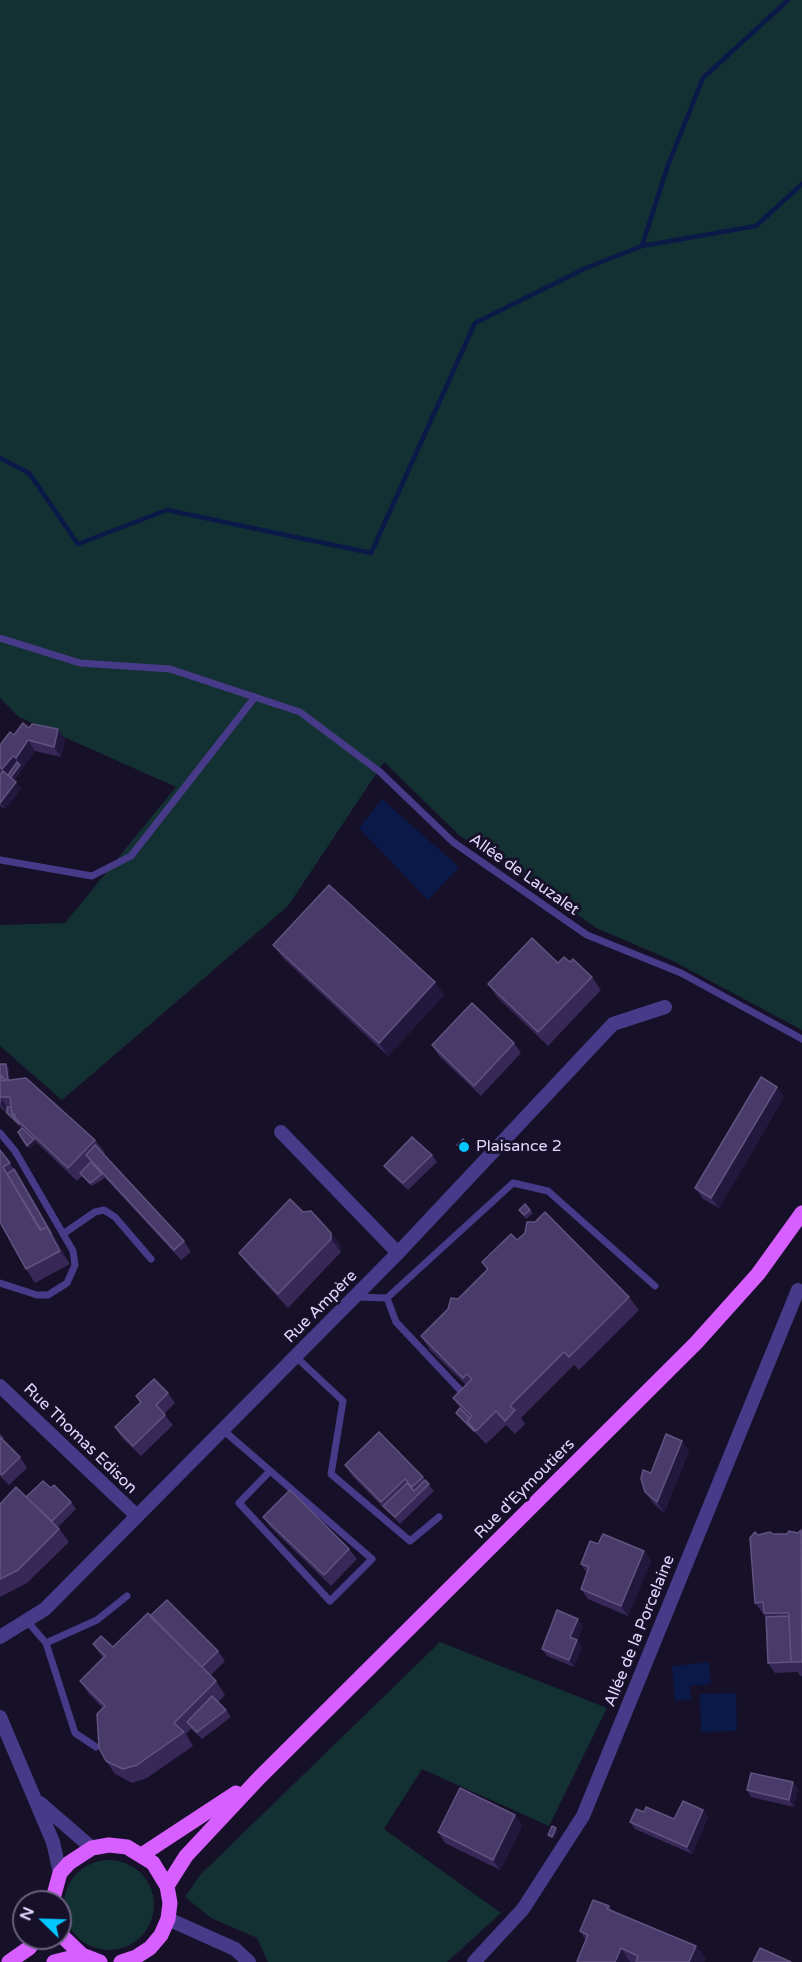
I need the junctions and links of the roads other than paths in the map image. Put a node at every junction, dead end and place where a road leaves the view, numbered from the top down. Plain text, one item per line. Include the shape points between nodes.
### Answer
1 (0, 638) edge
2 (255, 697) junction
3 (0, 860) edge
4 (665, 1007) dead end
5 (802, 1039) edge
6 (281, 1132) dead end
7 (0, 1133) edge
8 (802, 1213) edge
9 (63, 1234) junction
10 (398, 1253) junction
11 (151, 1259) dead end
12 (0, 1283) edge
13 (655, 1286) dead end
14 (798, 1290) dead end
15 (354, 1297) junction
16 (387, 1298) junction
17 (295, 1356) junction
18 (0, 1386) edge
19 (461, 1391) edge
20 (223, 1430) junction
21 (270, 1471) junction
22 (137, 1516) junction
23 (439, 1517) dead end
24 (127, 1596) dead end
25 (27, 1620) junction
26 (0, 1637) edge
27 (46, 1643) junction
28 (0, 1717) edge
29 (96, 1747) edge
30 (259, 1778) junction
31 (36, 1799) junction
32 (92, 1848) junction
33 (143, 1854) junction
34 (60, 1874) junction
35 (167, 1886) junction
36 (55, 1890) edge
37 (168, 1919) junction
38 (72, 1945) edge
39 (26, 1950) edge
40 (82, 1955) junction
41 (9, 1962) edge
42 (54, 1962) edge
43 (100, 1962) edge
44 (121, 1962) edge
45 (249, 1962) edge
46 (474, 1962) edge

1 - 2 lane, Allée de Lauzalet via 80,663 170,669
2 - 3 lane via 131,856 92,876
2 - 5 lane, Allée de Lauzalet via 300,712 380,772 453,842 587,935 681,973
4 - 10 street, Rue Ampère via 613,1024
6 - 10 street
7 - 9 lane via 15,1151
8 - 30 main road, Rue d'Eymoutiers via 758,1274 696,1344
9 - 11 lane via 94,1212 104,1210
9 - 12 lane via 73,1251 75,1265 67,1283 57,1292 37,1295
10 - 15 street, Rue Ampère
13 - 16 lane via 548,1191 513,1183
14 - 46 street, Allée de la Porcelaine via 583,1816 523,1910
15 - 16 lane
15 - 17 street, Rue Ampère
16 - 19 lane via 396,1322
17 - 20 street, Rue Ampère
17 - 23 lane via 343,1401 331,1474 410,1541
18 - 22 street, Rue Thomas Edison
20 - 21 lane
20 - 22 street, Rue Ampère
21 - 21 lane via 372,1559 330,1601 239,1503
22 - 25 street, Rue Ampère via 45,1609
24 - 27 lane via 97,1620
25 - 26 street, Rue Ampère
25 - 27 lane
27 - 29 lane via 75,1733
28 - 31 street
30 - 33 main road
30 - 35 main road via 186,1856
31 - 32 street
31 - 34 street via 54,1842
32 - 33 main road via 127,1847
32 - 34 main road via 74,1858
33 - 35 main road via 162,1874
34 - 36 main road
35 - 37 main road
37 - 44 main road via 150,1948
37 - 45 street via 235,1949
38 - 40 main road
39 - 41 main road
40 - 42 main road
40 - 43 main road

